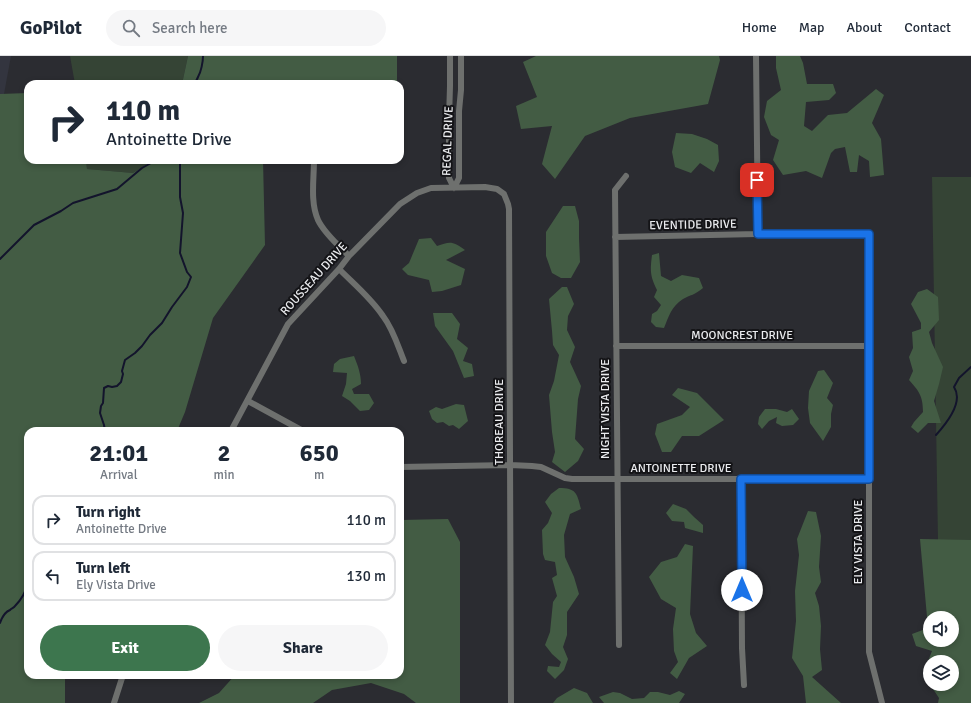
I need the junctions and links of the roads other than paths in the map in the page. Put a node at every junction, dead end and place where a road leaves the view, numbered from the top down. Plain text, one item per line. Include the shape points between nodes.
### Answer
1 (450, 56) edge
2 (461, 56) edge
3 (756, 56) edge
4 (450, 63) junction
5 (461, 63) junction
6 (314, 164) edge
7 (626, 176) dead end
8 (454, 188) junction
9 (758, 234) junction
10 (869, 234) joint
11 (615, 237) junction
12 (349, 256) junction
13 (339, 269) junction
14 (616, 346) junction
15 (869, 346) junction
16 (404, 361) dead end
17 (248, 401) junction
18 (233, 427) edge
19 (296, 427) edge
20 (510, 465) junction
21 (404, 468) edge
22 (617, 479) junction
23 (741, 479) junction
24 (869, 479) junction
25 (619, 645) dead end
26 (122, 679) edge
27 (744, 685) dead end
28 (114, 703) edge
29 (511, 703) edge
30 (882, 703) edge

1 - 4 street, REGAL DRIVE
2 - 5 street, REGAL DRIVE
3 - 9 street
4 - 5 street
4 - 8 street, REGAL DRIVE via 449,178
5 - 8 street, REGAL DRIVE via 459,178
6 - 12 street via 314,204 318,220
7 - 11 street, NIGHT VISTA DRIVE via 615,190
8 - 12 street, ROUSSEAU DRIVE via 431,188 400,204
8 - 20 street, THOREAU DRIVE via 497,189 504,194 508,204
9 - 10 street, EVENTIDE DRIVE
9 - 11 street, EVENTIDE DRIVE
10 - 15 street, ELY VISTA DRIVE
11 - 14 street, NIGHT VISTA DRIVE
12 - 13 street, ROUSSEAU DRIVE
13 - 16 street via 384,317
13 - 17 street, ROUSSEAU DRIVE via 288,324
14 - 15 street, MOONCREST DRIVE
14 - 22 street, NIGHT VISTA DRIVE
15 - 24 street, ELY VISTA DRIVE
17 - 18 street, ROUSSEAU DRIVE
17 - 19 street
20 - 21 street, ANTOINETTE DRIVE
20 - 22 street, ANTOINETTE DRIVE via 541,467 572,479
20 - 29 street, THOREAU DRIVE
22 - 23 street, ANTOINETTE DRIVE
22 - 25 street, NIGHT VISTA DRIVE
23 - 24 street, ANTOINETTE DRIVE
23 - 27 street
24 - 30 street, ELY VISTA DRIVE via 869,652
26 - 28 street

